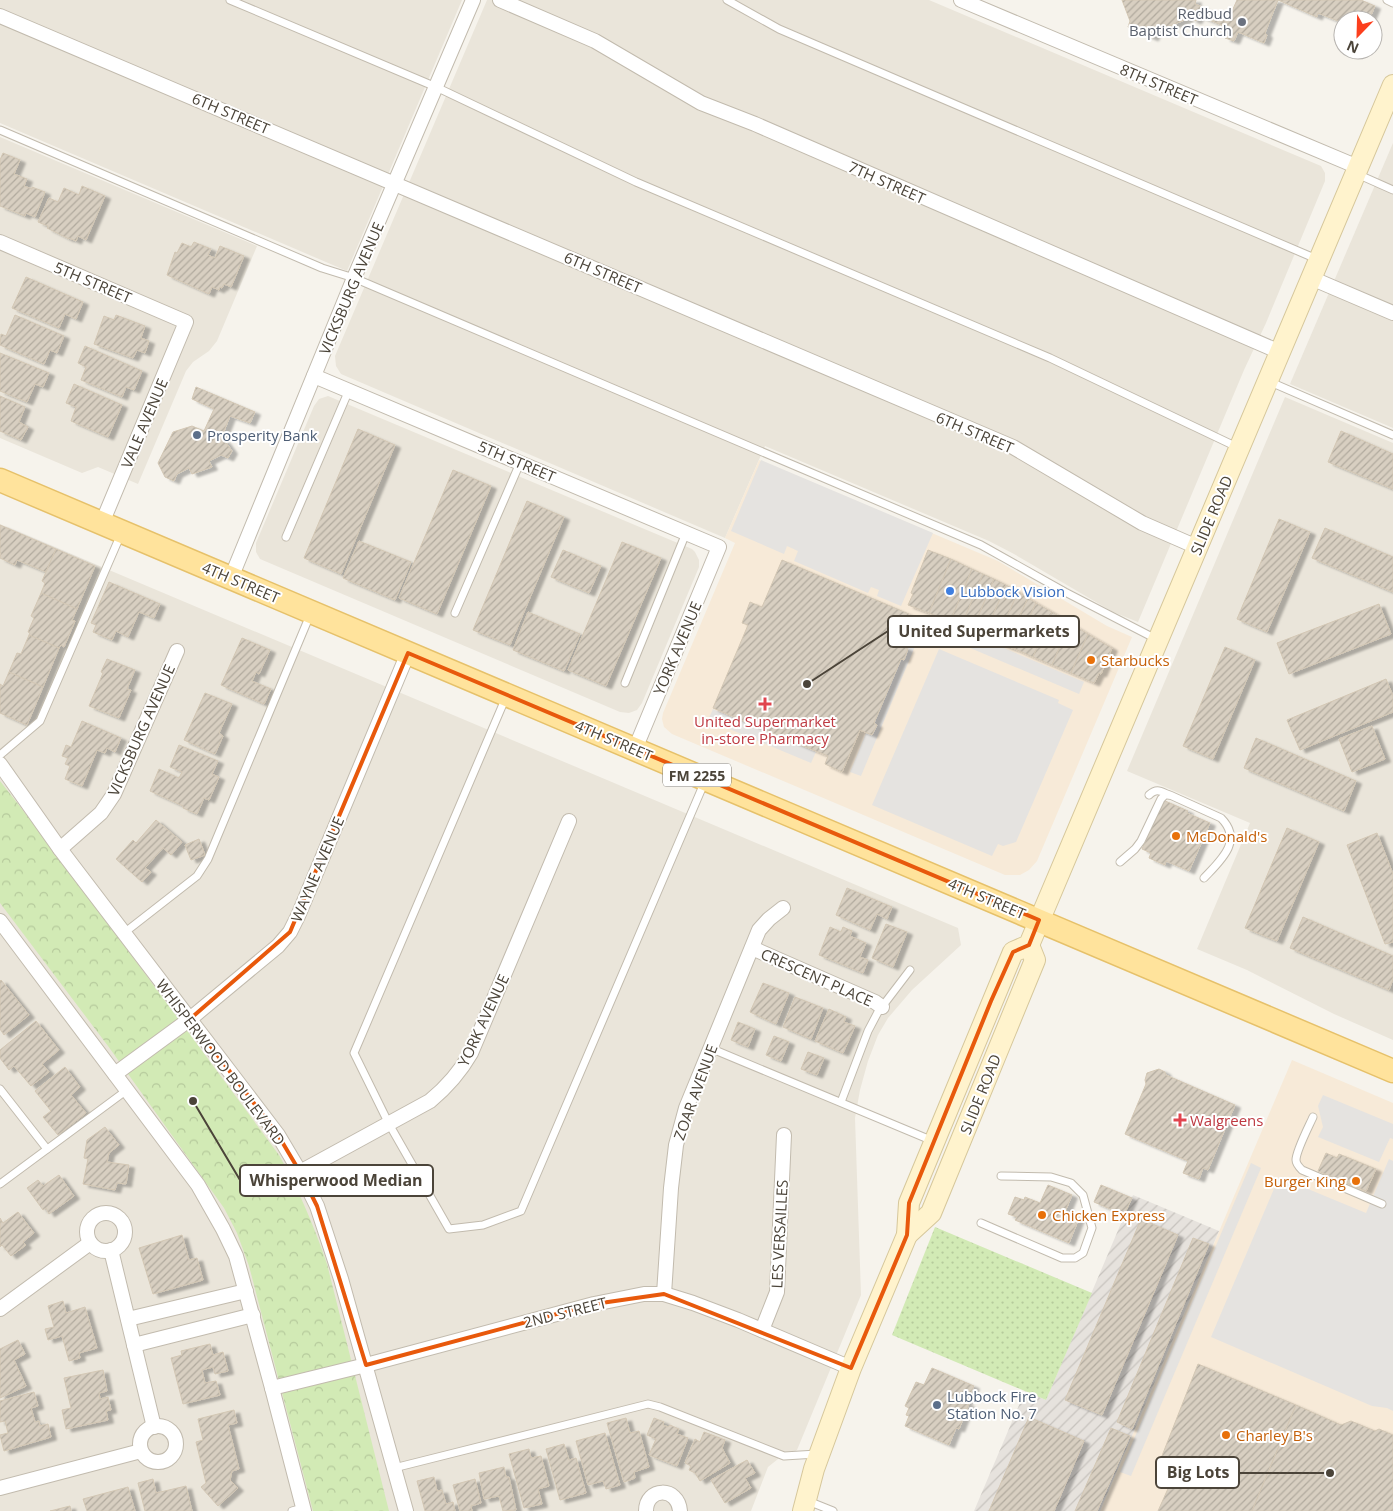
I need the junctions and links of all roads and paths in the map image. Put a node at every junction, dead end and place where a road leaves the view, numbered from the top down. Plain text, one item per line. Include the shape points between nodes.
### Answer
1 (230, 0) edge
2 (473, 0) edge
3 (500, 0) edge
4 (727, 0) edge
5 (961, 0) edge
6 (1386, 0) edge
7 (1393, 3) edge
8 (0, 16) edge
9 (1393, 85) edge
10 (436, 88) junction
11 (0, 130) edge
12 (1357, 171) junction
13 (395, 183) junction
14 (1393, 190) edge
15 (1, 245) edge
16 (1315, 269) junction
17 (354, 278) junction
18 (1393, 312) edge
19 (186, 322) joint
20 (1280, 352) junction
21 (314, 376) junction
22 (1268, 381) junction
23 (348, 390) junction
24 (1393, 435) edge
25 (1239, 448) junction
26 (520, 462) junction
27 (0, 480) edge
28 (112, 527) junction
29 (686, 533) junction
30 (286, 537) dead end
31 (1198, 546) junction
32 (719, 547) joint
33 (231, 578) junction
34 (312, 612) junction
35 (455, 613) dead end
36 (1158, 640) junction
37 (177, 651) dead end
38 (408, 653) junction
39 (625, 684) dead end
40 (507, 695) junction
41 (635, 749) junction
42 (0, 755) edge
43 (0, 764) edge
44 (706, 779) junction
45 (1149, 795) dead end
46 (1170, 795) junction
47 (569, 821) dead end
48 (60, 849) junction
49 (1120, 862) dead end
50 (1204, 878) dead end
51 (783, 908) dead end
52 (1039, 920) junction
53 (0, 921) edge
54 (124, 933) junction
55 (1029, 945) junction
56 (752, 948) junction
57 (910, 970) dead end
58 (882, 1007) junction
59 (190, 1019) junction
60 (710, 1048) junction
61 (1393, 1071) edge
62 (115, 1074) junction
63 (0, 1089) edge
64 (127, 1090) junction
65 (841, 1102) junction
66 (1313, 1116) dead end
67 (389, 1124) junction
68 (784, 1135) dead end
69 (933, 1141) junction
70 (46, 1149) junction
71 (300, 1172) junction
72 (1001, 1176) dead end
73 (0, 1184) edge
74 (1382, 1204) dead end
75 (981, 1223) dead end
76 (907, 1235) junction
77 (90, 1243) junction
78 (111, 1250) junction
79 (246, 1291) junction
80 (664, 1294) junction
81 (0, 1310) edge
82 (253, 1315) junction
83 (128, 1319) junction
84 (762, 1330) junction
85 (134, 1345) junction
86 (366, 1365) junction
87 (851, 1368) junction
88 (272, 1388) junction
89 (154, 1427) junction
90 (141, 1451) junction
91 (820, 1454) junction
92 (394, 1468) junction
93 (0, 1488) edge
94 (804, 1508) edge
95 (300, 1510) edge
96 (406, 1511) edge
97 (646, 1511) edge
98 (680, 1511) edge
99 (833, 1511) edge

1 - 10 lane
2 - 10 street, VICKSBURG AVENUE
3 - 20 street, 7TH STREET via 595,41 701,103
4 - 16 lane via 778,29
5 - 12 street, 8TH STREET
6 - 7 lane
8 - 13 street, 6TH STREET
9 - 12 main road, SLIDE ROAD
10 - 13 street, VICKSBURG AVENUE
10 - 25 lane via 636,182 1050,358
11 - 17 lane via 322,268
12 - 14 lane
12 - 16 main road, SLIDE ROAD
13 - 17 street, VICKSBURG AVENUE
13 - 31 street, 6TH STREET via 1013,447 1142,523
15 - 19 street, 5TH STREET
16 - 18 street
16 - 20 main road, SLIDE ROAD
17 - 21 street, VICKSBURG AVENUE
17 - 36 lane via 981,545
19 - 28 street, VALE AVENUE
20 - 22 main road, SLIDE ROAD
21 - 23 street, 5TH STREET
21 - 33 street, VICKSBURG AVENUE
22 - 24 lane
22 - 25 main road, SLIDE ROAD
23 - 26 street, 5TH STREET
23 - 30 lane
25 - 31 main road, SLIDE ROAD
26 - 29 street, 5TH STREET
26 - 35 lane
27 - 28 main road, 4TH STREET / FM 2255
28 - 33 main road, 4TH STREET / FM 2255
28 - 42 lane via 40,721
29 - 32 street, 5TH STREET
29 - 39 lane
31 - 36 main road, SLIDE ROAD
32 - 41 street, YORK AVENUE
33 - 34 main road, 4TH STREET / FM 2255
34 - 38 main road, 4TH STREET / FM 2255
34 - 54 lane via 208,859 197,876
36 - 52 main road, SLIDE ROAD
37 - 48 street, VICKSBURG AVENUE via 114,794 101,814
38 - 40 main road, 4TH STREET / FM 2255
38 - 59 street, WAYNE AVENUE via 290,932 278,946
40 - 41 main road, 4TH STREET / FM 2255
40 - 67 lane via 354,1053
41 - 44 main road, 4TH STREET / FM 2255
43 - 48 street, WHISPERWOOD BOULEVARD
44 - 52 main road, 4TH STREET / FM 2255
44 - 67 lane via 521,1211 483,1225 449,1229
45 - 46 lane via 1160,790
46 - 49 lane via 1161,799 1141,841
46 - 50 lane via 1213,813 1227,823 1230,842 1227,852
47 - 67 street, YORK AVENUE via 471,1053 441,1092
48 - 54 street, WHISPERWOOD BOULEVARD
51 - 56 street, ZOAR AVENUE via 759,930
52 - 55 main road, SLIDE ROAD
52 - 61 main road, 4TH STREET / FM 2255
53 - 62 street
54 - 59 street, WHISPERWOOD BOULEVARD
55 - 69 main road, SLIDE ROAD via 1013,952
55 - 76 main road, SLIDE ROAD via 1035,960 932,1212
56 - 58 street, CRESCENT PLACE
56 - 60 street, ZOAR AVENUE
57 - 58 lane
58 - 65 lane via 868,1031
59 - 62 street, WAYNE AVENUE
59 - 71 street, WHISPERWOOD BOULEVARD via 278,1135
60 - 65 lane
60 - 80 street, ZOAR AVENUE via 686,1108 676,1145
62 - 64 street
63 - 70 lane
64 - 70 lane
64 - 79 street via 198,1185 236,1256
65 - 69 lane
66 - 74 lane via 1297,1153 1298,1166
67 - 71 street, YORK AVENUE
68 - 84 street, LES VERSAILLES via 777,1292
69 - 76 main road, SLIDE ROAD via 909,1204
70 - 73 lane
71 - 86 street, WHISPERWOOD BOULEVARD via 317,1206
72 - 75 lane via 1051,1177 1071,1183 1083,1195 1092,1228 1083,1252 1075,1258 1062,1258
76 - 87 main road, SLIDE ROAD
77 - 78 street via 99,1250
77 - 78 street via 87,1231 92,1220 109,1214 120,1220 124,1232 121,1244
77 - 81 street
78 - 83 street
79 - 82 street
79 - 83 street
80 - 84 street, 2ND STREET
80 - 86 street, 2ND STREET via 644,1294 594,1304
82 - 85 street
82 - 88 street
83 - 85 street
84 - 87 street, 2ND STREET
85 - 89 street
86 - 88 street, 2ND STREET
86 - 92 street, WHISPERWOOD BOULEVARD
87 - 91 main road, SLIDE ROAD
88 - 95 street
89 - 90 street via 143,1434
89 - 90 street via 164,1428 173,1435 174,1452 161,1462 149,1460
90 - 93 street
91 - 92 lane via 784,1456 648,1404
91 - 94 main road, SLIDE ROAD
92 - 96 street, WHISPERWOOD BOULEVARD
94 - 99 lane
97 - 98 street via 648,1501 662,1493 673,1496 680,1505

